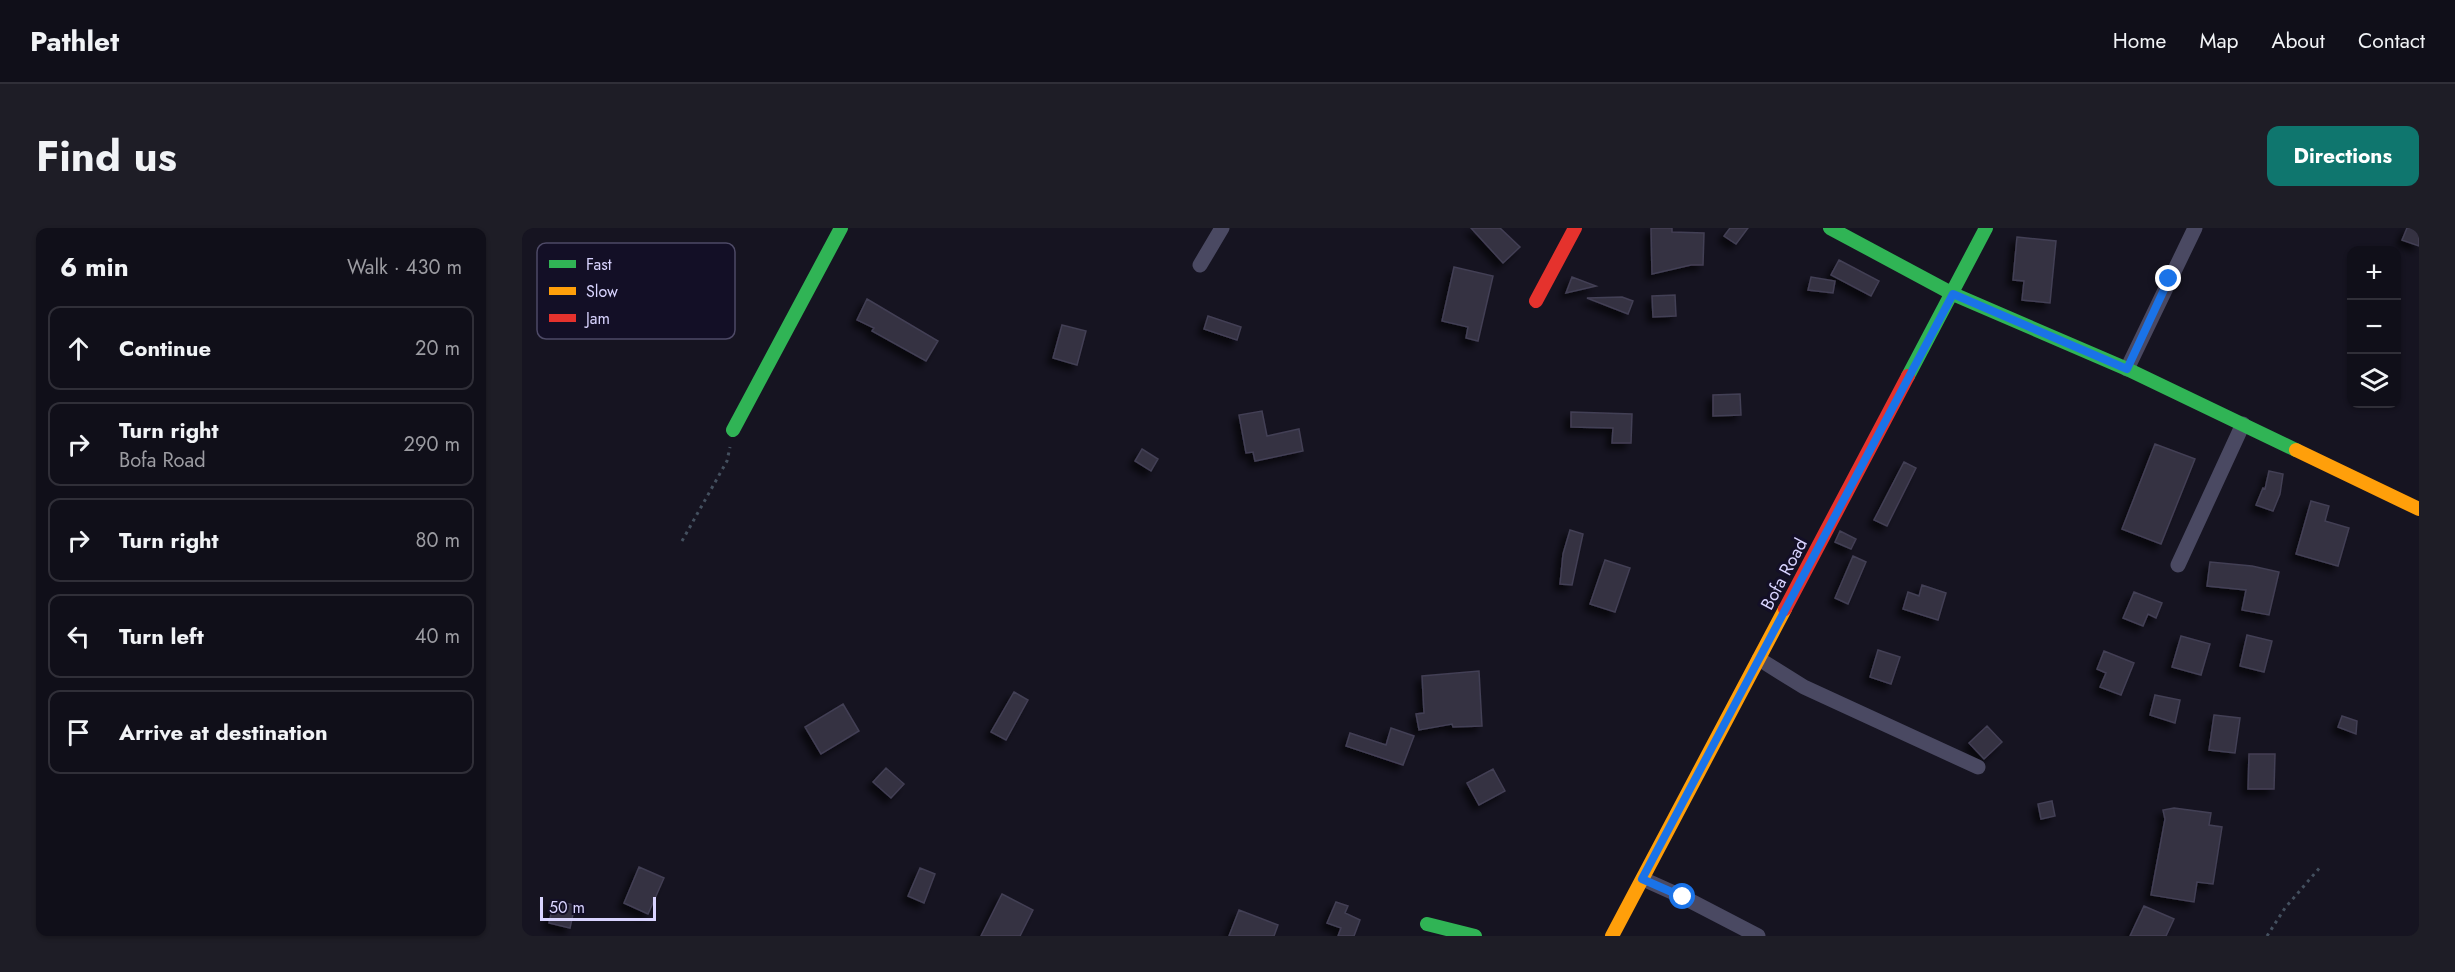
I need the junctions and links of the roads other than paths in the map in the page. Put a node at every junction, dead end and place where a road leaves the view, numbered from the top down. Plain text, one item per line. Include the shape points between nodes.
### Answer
1 (841, 228) edge
2 (1222, 228) edge
3 (1575, 228) edge
4 (1830, 228) edge
5 (1986, 228) edge
6 (2195, 228) edge
7 (1200, 265) dead end
8 (1953, 294) junction
9 (1536, 301) dead end
10 (2127, 369) junction
11 (2242, 424) junction
12 (734, 430) road end
13 (2419, 509) edge
14 (2178, 565) dead end
15 (1759, 659) junction
16 (1978, 768) dead end
17 (1642, 879) junction
18 (1427, 924) dead end
19 (1475, 936) edge
20 (1612, 936) edge
21 (1758, 936) edge

1 - 12 street
2 - 7 street
3 - 9 street
4 - 8 street
5 - 8 street, Bofa Road
6 - 10 street
8 - 10 street
8 - 15 street, Bofa Road
10 - 11 street
11 - 13 street
11 - 14 street
15 - 16 street via 1804,687
15 - 17 street, Bofa Road
17 - 20 street, Bofa Road
17 - 21 street
18 - 19 street

